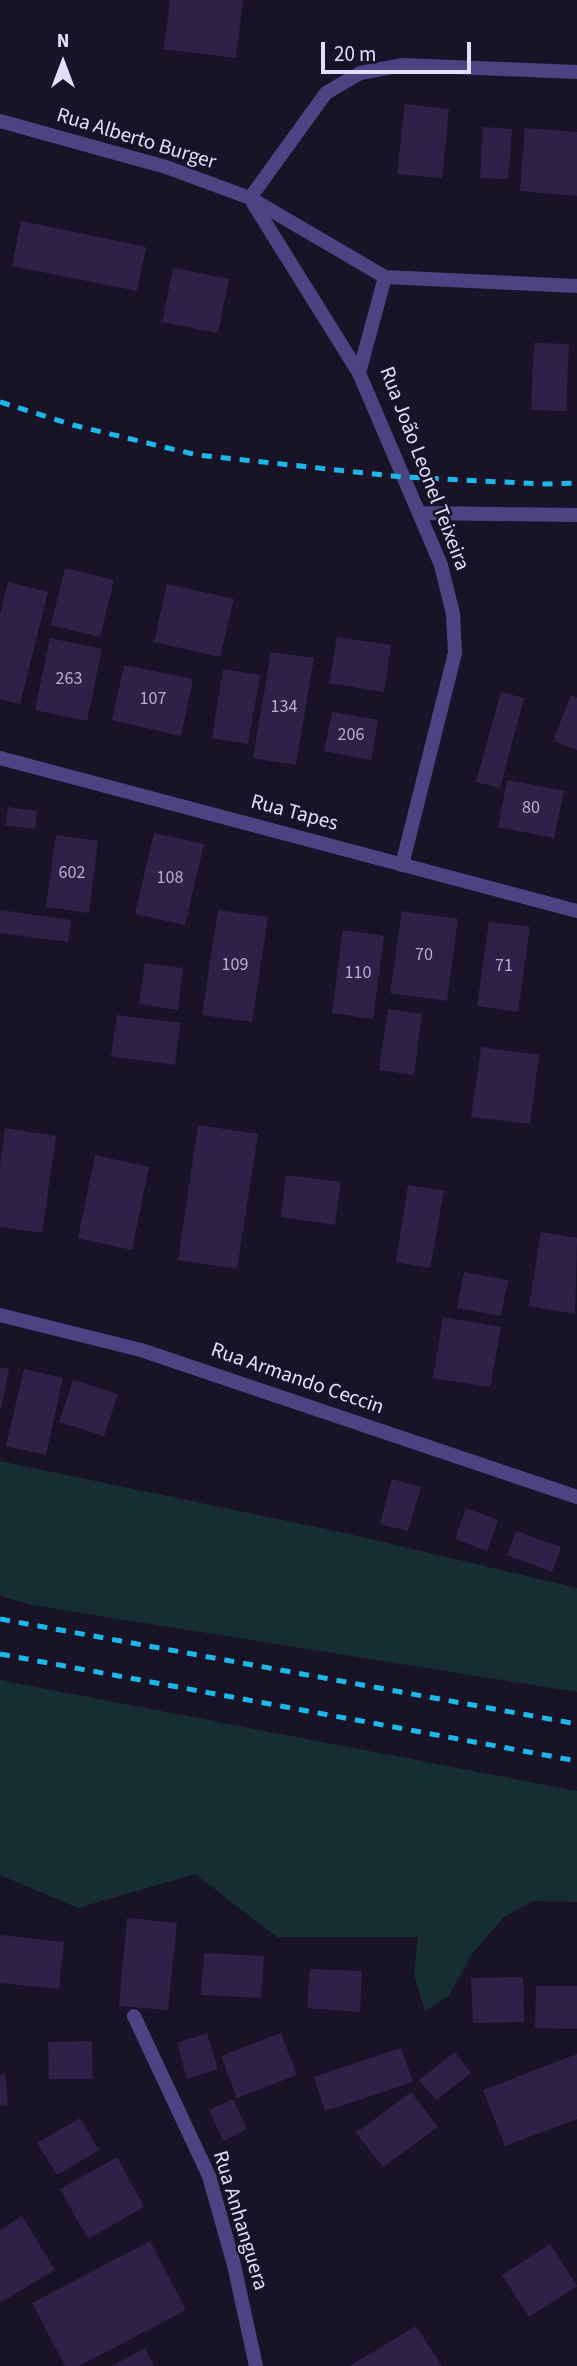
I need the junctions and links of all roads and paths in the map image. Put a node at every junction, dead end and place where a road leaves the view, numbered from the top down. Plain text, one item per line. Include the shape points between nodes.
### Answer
1 (577, 72) edge
2 (0, 121) edge
3 (250, 198) junction
4 (385, 277) junction
5 (577, 286) edge
6 (359, 373) junction
7 (419, 513) junction
8 (577, 515) edge
9 (0, 758) edge
10 (402, 864) junction
11 (577, 911) edge
12 (0, 1315) edge
13 (577, 1497) edge
14 (134, 2016) dead end
15 (256, 2366) edge

1 - 3 street via 403,65 360,73 326,93
2 - 3 street, Rua Alberto Burger via 166,167
3 - 4 street, Rua Alberto Burger
3 - 6 street
4 - 5 street
4 - 6 street, Rua João Leonel Teixeira
6 - 7 street, Rua João Leonel Teixeira
7 - 8 street
7 - 10 street, Rua João Leonel Teixeira via 441,565 453,614 455,653
9 - 10 street, Rua Tapes
10 - 11 street, Rua Tapes
12 - 13 street, Rua Armando Ceccin via 141,1350
14 - 15 street, Rua Anhanguera via 209,2176

